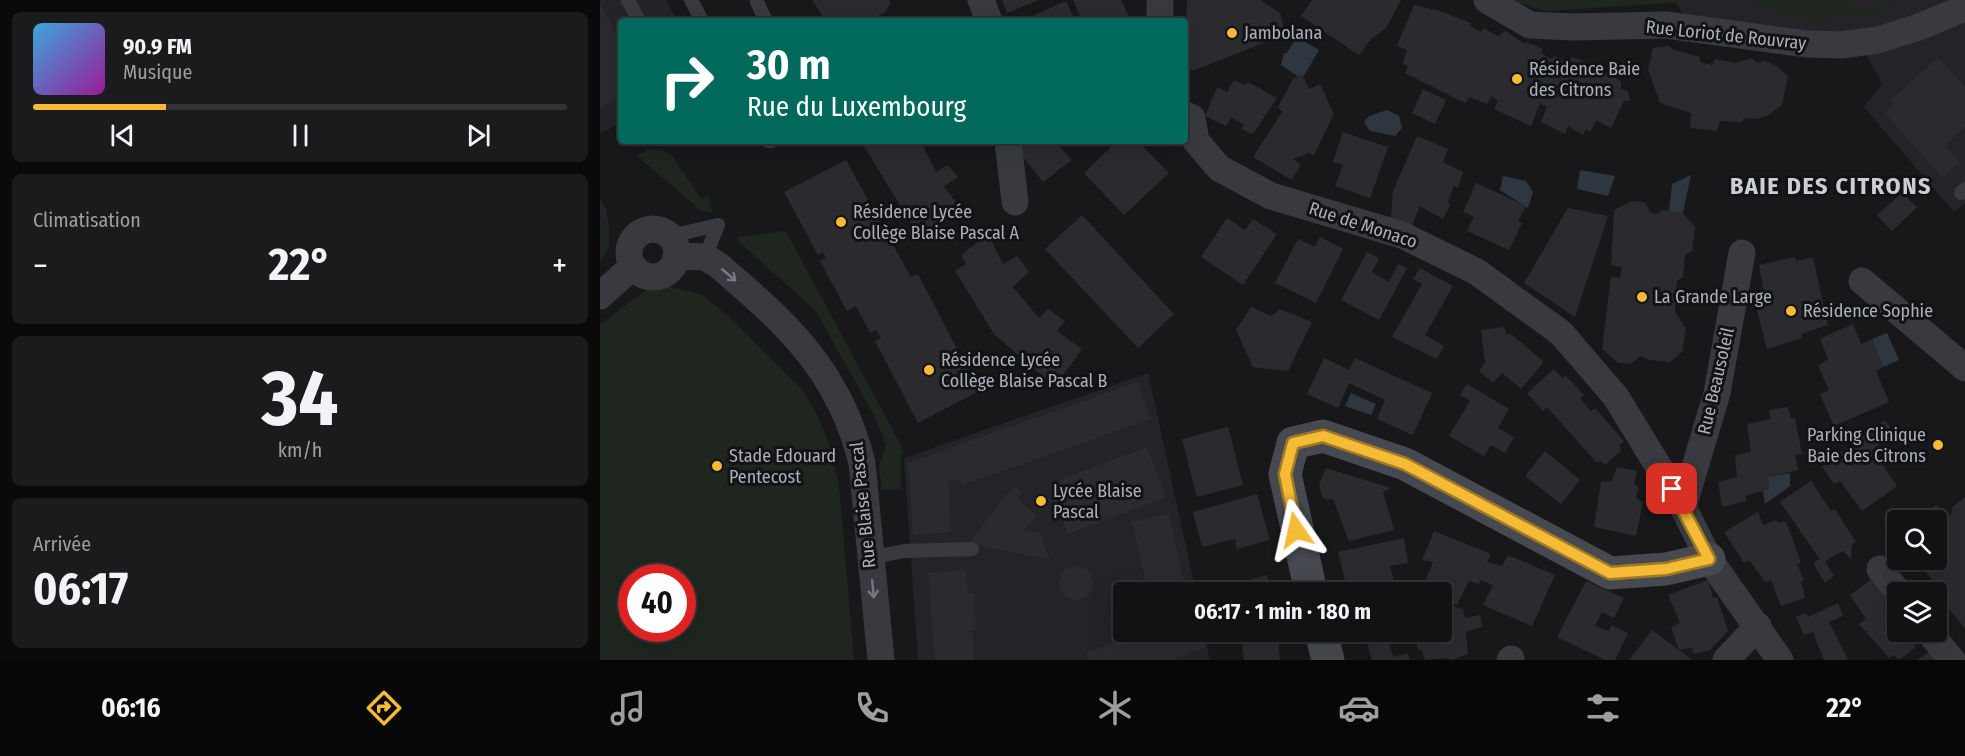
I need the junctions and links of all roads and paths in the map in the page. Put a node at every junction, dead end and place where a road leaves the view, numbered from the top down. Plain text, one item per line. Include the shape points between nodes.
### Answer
1 (628, 0) edge
2 (691, 0) edge
3 (981, 0) edge
4 (1160, 0) edge
5 (1487, 0) edge
6 (757, 2) dead end
7 (1965, 8) edge
8 (637, 18) edge
9 (700, 18) edge
10 (765, 18) edge
11 (988, 18) edge
12 (1160, 18) edge
13 (1188, 116) edge
14 (1008, 144) edge
15 (1180, 144) edge
16 (1015, 202) dead end
17 (673, 246) junction
18 (1742, 254) dead end
19 (633, 266) junction
20 (1862, 281) dead end
21 (600, 296) edge
22 (1965, 368) edge
23 (1604, 384) junction
24 (1683, 507) junction
25 (972, 549) dead end
26 (869, 558) junction
27 (1709, 559) junction
28 (1880, 569) dead end
29 (1309, 582) edge
30 (1890, 582) edge
31 (1758, 626) junction
32 (1324, 642) edge
33 (1937, 642) edge
34 (880, 660) edge
35 (1328, 660) edge
36 (1726, 660) edge
37 (1780, 660) edge
38 (1952, 660) edge

1 - 8 lane
2 - 9 lane
3 - 11 street
4 - 12 street
5 - 7 street, Rue Loriot de Rouvray via 1530,25 1666,25 1841,45 1919,27
6 - 10 lane
13 - 23 street, Rue de Monaco via 1192,118 1196,141 1219,168 1271,196 1402,235 1477,272 1561,333
14 - 16 street
15 - 23 street, Rue de Monaco via 1204,173 1281,212 1394,246 1460,275 1558,343
17 - 19 street via 669,270 646,276
17 - 19 street via 656,229 641,232 629,252
17 -> 26 street, Rue Blaise Pascal via 705,257 746,288 802,343 834,386 855,432 862,463
18 - 24 street, Rue Beausoleil via 1717,393
19 - 21 street
20 - 22 street
23 - 24 street, Rue de Monaco via 1616,397
24 - 27 street, Rue de Monaco
25 - 26 lane via 904,551
26 -> 34 street, Rue Blaise Pascal
27 - 29 street via 1666,569 1610,573 1405,464 1323,436 1293,443 1285,474
27 - 31 street, Rue de Monaco
28 - 30 street
31 - 36 street
31 - 37 street, Rue de Monaco
32 - 35 street
33 - 38 street

